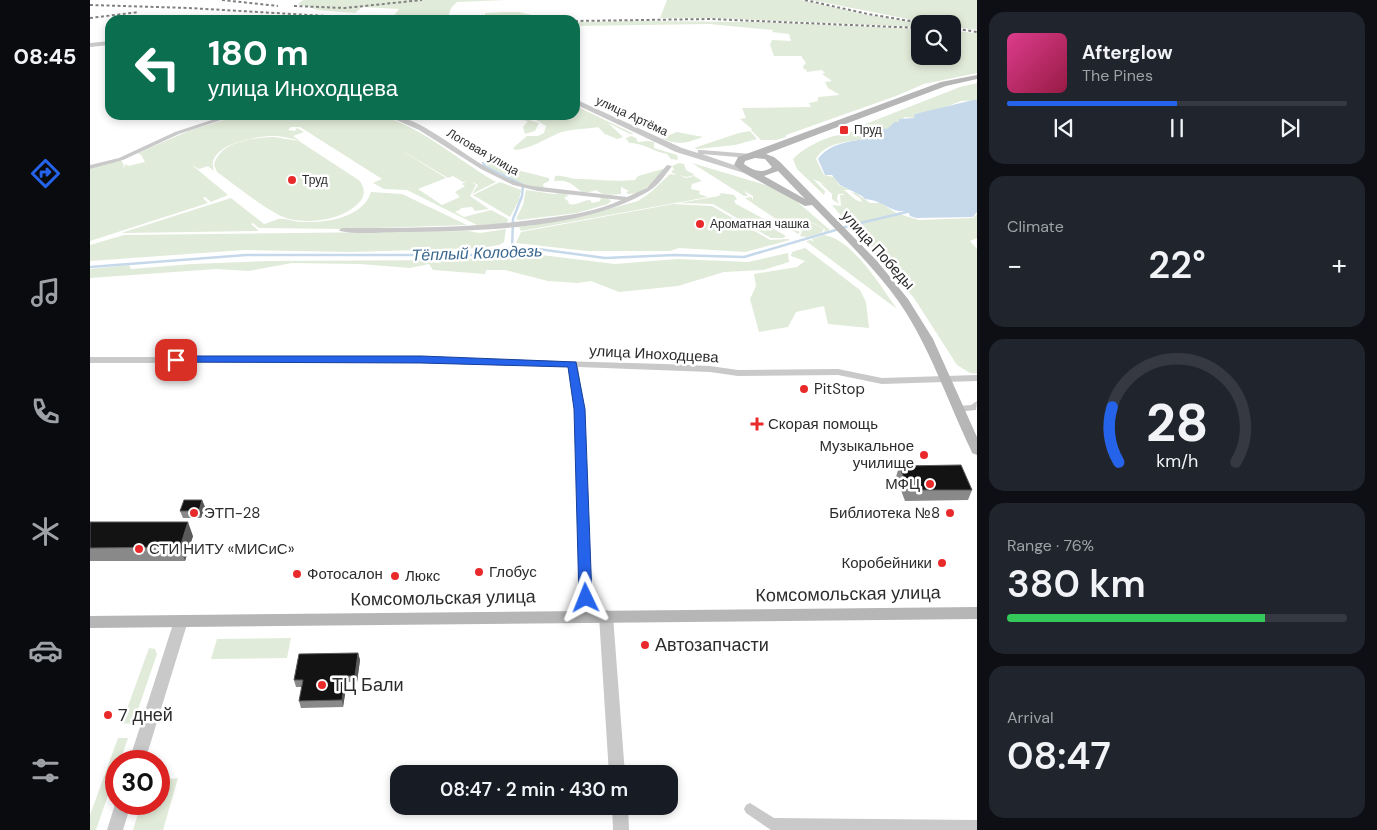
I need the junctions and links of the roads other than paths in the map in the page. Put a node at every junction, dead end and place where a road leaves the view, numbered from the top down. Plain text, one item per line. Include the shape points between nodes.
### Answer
1 (105, 44) edge
2 (90, 45) edge
3 (977, 76) edge
4 (580, 103) edge
5 (217, 120) edge
6 (404, 120) edge
7 (797, 140) junction
8 (679, 150) junction
9 (751, 155) junction
10 (781, 159) junction
11 (669, 166) dead end
12 (90, 167) edge
13 (747, 171) junction
14 (630, 199) junction
15 (835, 226) junction
16 (342, 230) dead end
17 (90, 360) edge
18 (572, 364) junction
19 (977, 378) edge
20 (945, 380) junction
21 (977, 404) edge
22 (957, 409) junction
23 (977, 450) edge
24 (977, 612) edge
25 (606, 616) junction
26 (587, 617) junction
27 (181, 621) junction
28 (90, 622) edge
29 (140, 750) edge
30 (616, 765) edge
31 (750, 809) dead end
32 (120, 815) edge
33 (621, 815) edge
34 (977, 826) edge
35 (115, 830) edge
36 (622, 830) edge

1 - 2 street
3 - 7 main road via 944,84
4 - 8 street, улица Артёма
5 - 12 street via 177,133 121,159
6 - 14 street, Логовая улица via 494,174 517,184
7 - 9 main road
7 - 10 main road
8 - 9 street
8 - 13 street
9 - 10 main road
9 - 13 main road via 739,162
10 - 13 main road via 776,170 766,173
10 - 15 main road, улица Победы
11 - 14 street via 648,191
13 - 15 main road via 797,197
14 - 16 street via 582,215 520,225
15 - 20 main road, улица Победы via 904,301 927,339
17 - 18 street, улица Иноходцева via 421,360
18 - 20 street, улица Иноходцева via 738,373 838,372 882,381
18 - 26 street via 580,409
19 - 20 street, улица Иноходцева
20 - 22 main road, улица Победы
21 - 22 street via 973,408
22 - 23 main road, улица Победы
24 - 25 main road, Комсомольская улица
25 - 26 main road, Комсомольская улица
25 - 30 street
26 - 27 main road, Комсомольская улица
27 - 28 main road, Комсомольская улица
27 - 29 street
31 - 34 street via 772,824
32 - 35 street
33 - 36 street

